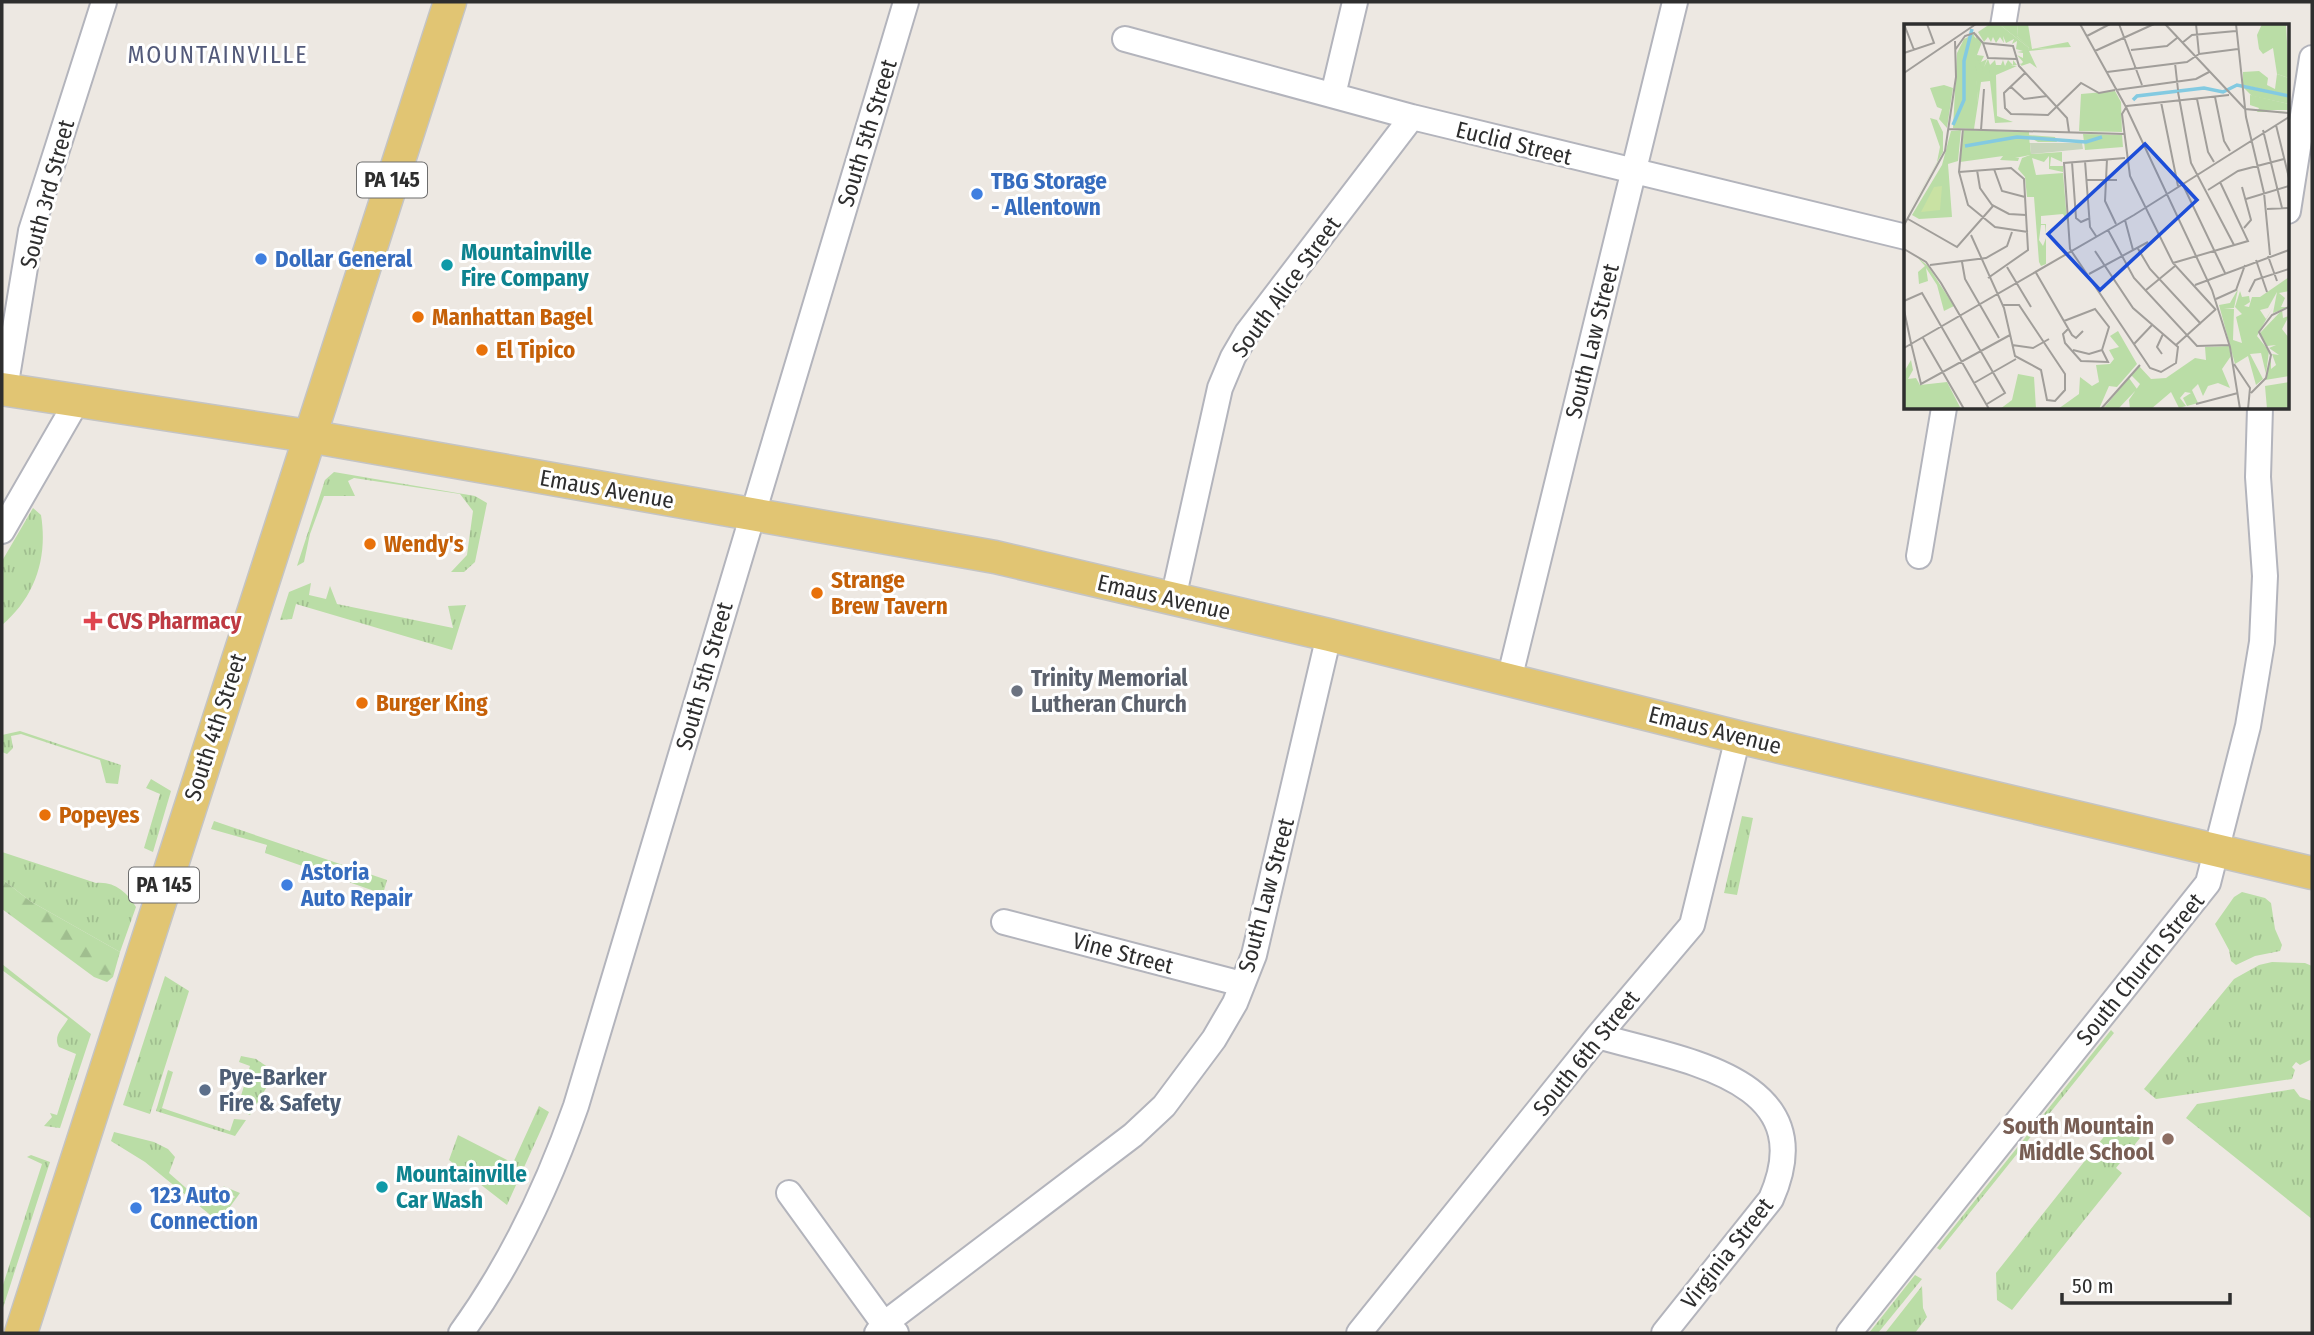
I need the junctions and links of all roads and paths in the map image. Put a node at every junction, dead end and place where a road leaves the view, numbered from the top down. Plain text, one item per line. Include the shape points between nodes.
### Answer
1 (104, 2) edge
2 (450, 2) edge
3 (906, 2) edge
4 (1355, 2) edge
5 (1675, 2) edge
6 (2007, 2) edge
7 (2004, 24) edge
8 (1125, 39) dead end
9 (2312, 58) edge
10 (1333, 96) junction
11 (1412, 117) junction
12 (1634, 173) junction
13 (2290, 198) edge
14 (1904, 237) edge
15 (3, 389) edge
16 (78, 401) junction
17 (1944, 410) edge
18 (2260, 410) edge
19 (308, 436) junction
20 (752, 515) junction
21 (2, 531) edge
22 (1919, 556) dead end
23 (1173, 599) junction
24 (1329, 635) junction
25 (1509, 680) junction
26 (1738, 737) junction
27 (2216, 850) junction
28 (2312, 873) edge
29 (1004, 922) dead end
30 (1242, 984) junction
31 (1598, 1036) junction
32 (789, 1193) dead end
33 (886, 1330) edge
34 (21, 1333) edge
35 (461, 1333) edge
36 (1359, 1333) edge
37 (1664, 1333) edge
38 (1849, 1333) edge

1 - 15 street, South 3rd Street via 31,231
2 - 19 main road, South 4th Street / PA 145
3 - 20 street, South 5th Street
4 - 10 street
5 - 12 street, South Law Street
6 - 7 street
8 - 10 street, Euclid Street
9 - 13 street
10 - 11 street, Euclid Street
11 - 12 street, Euclid Street
11 - 23 street, South Alice Street via 1233,357 1220,388
12 - 14 street, Euclid Street
12 - 25 street, South Law Street
15 - 16 main road, Emaus Avenue
16 - 19 main road, Emaus Avenue
16 - 21 street
17 - 22 street
18 - 27 street, South Church Street via 2258,477 2265,576 2262,642 2248,730
19 - 20 main road, Emaus Avenue
19 - 34 main road, South 4th Street / PA 145
20 - 23 main road, Emaus Avenue via 995,557
20 - 35 street, South 5th Street via 555,1167 498,1277
23 - 24 main road, Emaus Avenue
24 - 25 main road, Emaus Avenue
24 - 30 street, South Law Street via 1254,954
25 - 26 main road, Emaus Avenue
26 - 27 main road, Emaus Avenue
26 - 31 street, South 6th Street via 1692,925
27 - 28 main road, Emaus Avenue
27 - 38 street, South Church Street via 2208,883
29 - 30 street, Vine Street
30 - 33 street, South Law Street via 1191,1074 1137,1132
31 - 36 street, South 6th Street
31 - 37 street, Virginia Street via 1745,1084 1773,1115 1780,1135 1780,1179 1771,1199
32 - 33 street

